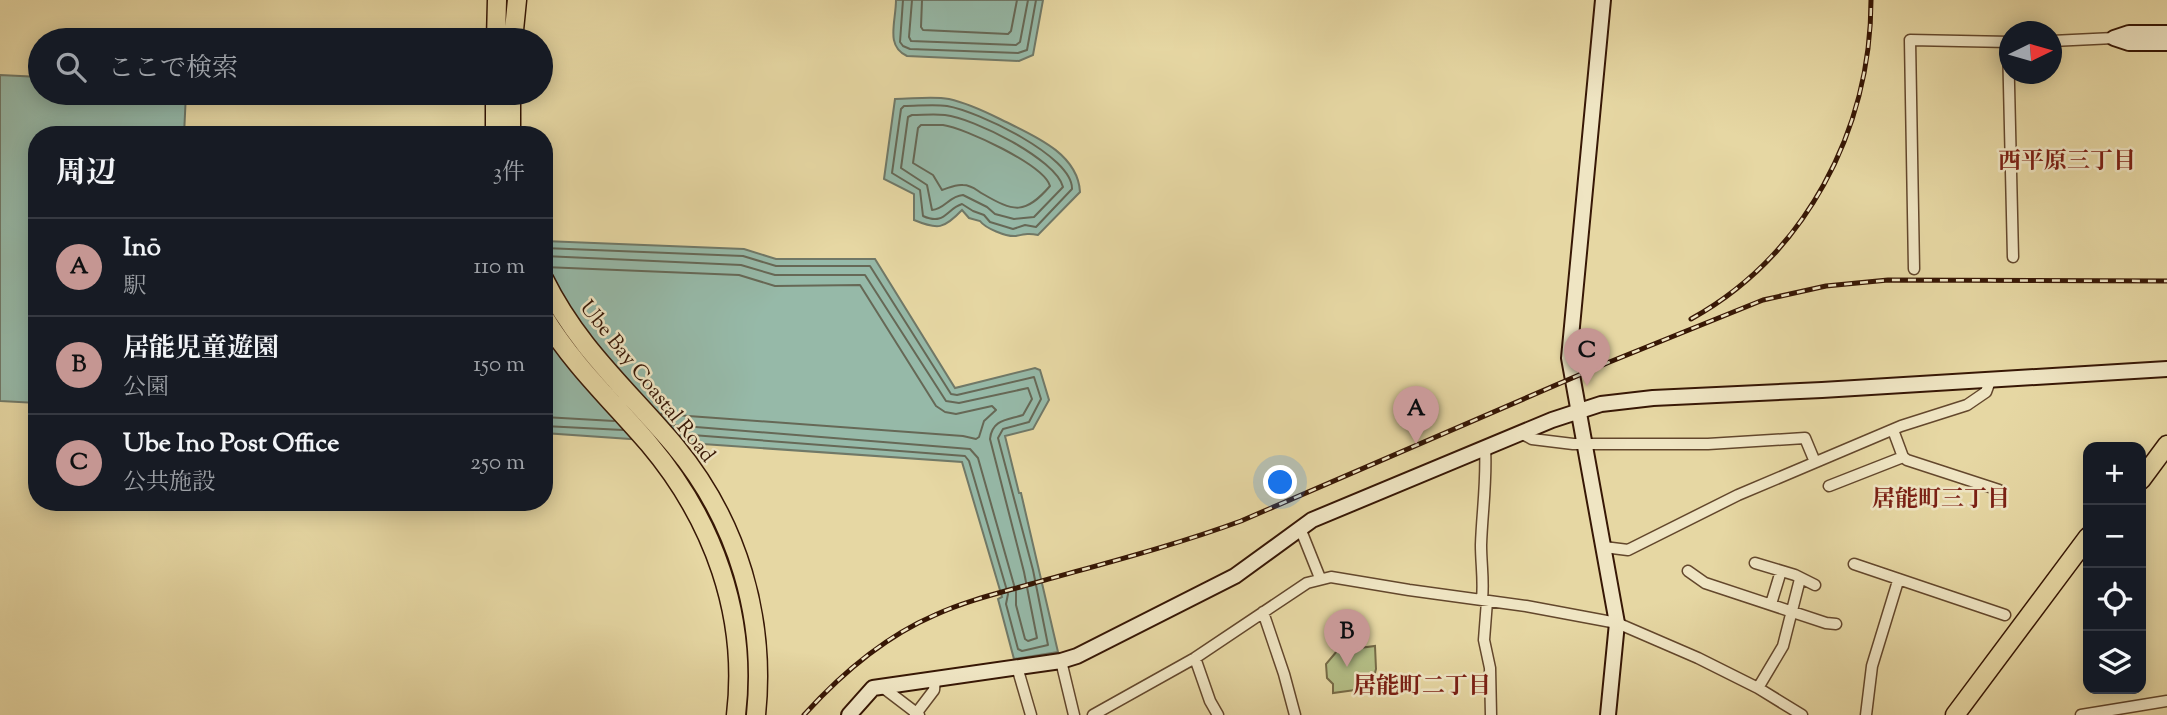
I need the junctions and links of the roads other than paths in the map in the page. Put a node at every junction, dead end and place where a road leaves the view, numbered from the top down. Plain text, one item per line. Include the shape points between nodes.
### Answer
1 (496, 0) edge
2 (515, 0) edge
3 (1603, 0) edge
4 (496, 28) edge
5 (514, 28) edge
6 (2167, 33) edge
7 (2114, 38) junction
8 (2062, 41) edge
9 (1999, 42) edge
10 (2167, 43) edge
11 (2010, 84) edge
12 (495, 105) edge
13 (511, 105) edge
14 (495, 126) edge
15 (511, 126) edge
16 (2012, 257) dead end
17 (1914, 269) dead end
18 (553, 296) edge
19 (553, 331) edge
20 (2167, 369) edge
21 (1990, 381) junction
22 (1577, 410) junction
23 (1894, 430) junction
24 (2167, 430) edge
25 (1521, 433) junction
26 (1583, 443) junction
27 (2167, 444) edge
28 (1485, 447) junction
29 (1903, 457) junction
30 (2146, 459) edge
31 (1815, 462) junction
32 (2146, 473) edge
33 (1829, 486) dead end
34 (1999, 491) dead end
35 (1300, 528) junction
36 (2083, 544) edge
37 (1604, 547) junction
38 (2083, 559) edge
39 (1755, 563) dead end
40 (1854, 564) dead end
41 (1688, 571) dead end
42 (1781, 571) junction
43 (1320, 578) junction
44 (1800, 579) junction
45 (1898, 581) junction
46 (1815, 585) dead end
47 (1484, 600) junction
48 (1771, 604) junction
49 (1792, 611) junction
50 (1263, 612) junction
51 (2006, 615) dead end
52 (1617, 623) junction
53 (1836, 624) dead end
54 (1195, 658) junction
55 (1061, 661) junction
56 (1017, 667) junction
57 (935, 679) junction
58 (881, 686) junction
59 (1758, 688) junction
60 (2167, 701) edge
61 (917, 714) edge
62 (736, 715) edge
63 (756, 715) edge
64 (849, 715) edge
65 (1031, 715) edge
66 (1074, 715) edge
67 (1093, 715) edge
68 (1217, 715) edge
69 (1295, 715) edge
70 (1491, 715) edge
71 (1608, 715) edge
72 (1802, 715) edge
73 (1867, 715) edge
74 (1955, 715) edge
75 (1969, 715) edge
76 (2081, 715) edge

1 - 4 highway
2 - 5 highway
3 - 22 street via 1569,343
6 - 7 street via 2129,33
7 - 8 street
7 - 10 street via 2129,43
9 - 17 street via 1910,40
11 - 16 street
12 - 14 highway
13 - 15 highway
18 - 63 highway, Ube Bay Coastal Road via 596,360 686,460 726,527 755,620
19 - 62 highway, Ube Bay Coastal Road via 661,460 701,521 723,575 734,621 739,668
20 - 21 street
21 - 22 street via 1622,400
21 - 23 street via 1977,401
22 - 25 street
22 - 26 street
23 - 29 street
23 - 31 street
24 - 30 highway
25 - 26 street via 1532,439
25 - 28 street
26 - 31 street via 1701,444 1805,438
26 - 37 street
27 - 32 highway
28 - 35 street
28 - 47 street
29 - 33 street
29 - 34 street
31 - 37 street via 1628,550
35 - 43 street
35 - 55 street via 1235,576
36 - 74 highway
37 - 52 street
38 - 75 highway
39 - 42 street
40 - 45 street
41 - 48 street via 1705,583
42 - 44 street
42 - 48 street
43 - 47 street
43 - 50 street
44 - 46 street
44 - 49 street
45 - 51 street
45 - 73 street via 1872,666
47 - 52 street
47 - 70 street
48 - 49 street
49 - 53 street
49 - 59 street via 1783,646
50 - 54 street
50 - 69 street
52 - 59 street
52 - 71 street
54 - 67 street
54 - 68 street
55 - 56 street
55 - 66 street
56 - 57 street
56 - 65 street
57 - 58 street
57 - 61 street via 934,691
58 - 61 street
58 - 64 street via 866,693
59 - 72 street
60 - 76 street

